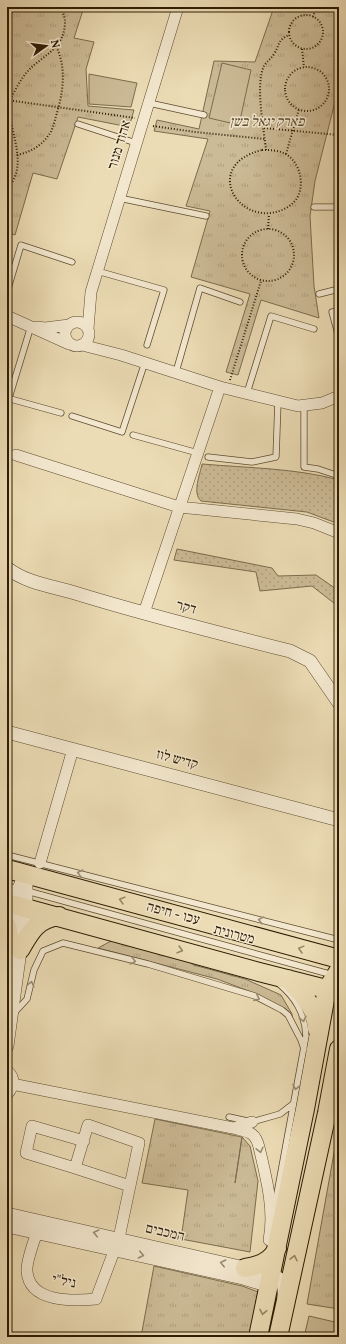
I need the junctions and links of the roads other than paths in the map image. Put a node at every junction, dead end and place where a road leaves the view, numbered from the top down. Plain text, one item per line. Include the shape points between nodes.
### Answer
1 (178, 7) edge
2 (261, 7) edge
3 (269, 7) edge
4 (149, 103) junction
5 (204, 115) dead end
6 (78, 124) dead end
7 (136, 143) junction
8 (119, 198) junction
9 (339, 207) edge
10 (314, 208) dead end
11 (206, 216) dead end
12 (72, 262) dead end
13 (97, 271) junction
14 (339, 289) edge
15 (7, 292) edge
16 (90, 292) junction
17 (319, 294) dead end
18 (240, 302) dead end
19 (339, 311) edge
20 (7, 316) edge
21 (70, 324) junction
22 (31, 326) junction
23 (314, 329) dead end
24 (89, 331) junction
25 (339, 338) edge
26 (70, 344) junction
27 (147, 345) dead end
28 (82, 346) junction
29 (121, 355) junction
30 (145, 362) junction
31 (176, 372) junction
32 (224, 388) junction
33 (247, 393) junction
34 (339, 396) edge
35 (8, 398) edge
36 (278, 401) junction
37 (304, 405) junction
38 (61, 413) dead end
39 (72, 416) dead end
40 (133, 435) dead end
41 (16, 455) dead end
42 (203, 455) junction
43 (339, 476) edge
44 (179, 507) junction
45 (339, 533) edge
46 (7, 568) edge
47 (144, 613) junction
48 (339, 703) edge
49 (7, 732) edge
50 (73, 749) junction
51 (339, 820) edge
52 (7, 855) edge
53 (7, 858) edge
54 (11, 863) edge
55 (40, 863) junction
56 (18, 894) edge
57 (59, 916) junction
58 (12, 939) edge
59 (339, 940) edge
60 (7, 965) edge
61 (259, 972) junction
62 (336, 977) edge
63 (288, 978) junction
64 (10, 991) edge
65 (10, 1016) junction
66 (7, 1046) edge
67 (311, 1047) junction
68 (339, 1049) edge
69 (7, 1072) edge
70 (10, 1089) edge
71 (293, 1104) junction
72 (229, 1118) dead end
73 (252, 1122) junction
74 (233, 1128) junction
75 (84, 1141) junction
76 (75, 1168) junction
77 (130, 1186) junction
78 (7, 1214) edge
79 (7, 1226) edge
80 (271, 1228) junction
81 (37, 1232) junction
82 (117, 1244) junction
83 (260, 1274) junction
84 (282, 1313) junction
85 (258, 1337) edge
86 (278, 1337) edge

1 - 4 street, אהוד מנור
2 - 3 lane
4 - 5 lane
4 - 7 street, אהוד מנור
6 - 7 lane
7 - 8 street, אהוד מנור
8 - 11 lane
8 - 13 street, אהוד מנור
9 - 10 lane
12 - 15 lane via 21,245
13 - 16 street, אהוד מנור
13 - 27 lane via 164,290
14 - 17 lane
16 - 21 street, אהוד מנור
16 - 24 street, אהוד מנור
18 - 31 lane via 200,288
19 - 25 lane via 332,312
20 - 22 street
21 - 22 street via 45,328
21 - 24 street via 81,323
21 - 26 street via 65,333
22 - 26 street
22 - 35 lane
23 - 33 lane via 271,316
24 - 28 street via 87,341
24 - 29 street via 108,348
26 - 28 street
28 - 29 street
29 - 30 street
30 - 31 street
30 - 39 lane via 122,432
31 - 32 street
32 - 33 street
32 - 42 street
33 - 36 street
34 - 37 street via 322,403
35 - 38 lane
36 - 37 street
36 - 42 lane via 276,457 252,462
37 - 43 lane via 304,466
40 - 42 lane
41 - 44 street
42 - 44 street
44 - 45 street via 297,519
44 - 47 street
46 - 47 street, דקר via 16,575 37,582
47 - 48 street, דקר via 290,651 310,661
49 - 50 street, קדיש לוז
50 - 51 street, קדיש לוז
50 - 55 street
52 - 54 lane
53 - 54 lane
54 - 55 lane
54 - 56 highway, עכו - חיפה
59 -> 55 lane
56 - 57 highway, עכו - חיפה
56 - 58 street
56 - 62 highway, עכו - חיפה
57 - 58 highway via 40,922 28,937
57 -> 61 highway, עכו - חיפה
58 - 60 street
58 - 64 street
61 - 63 highway, עכו - חיפה
61 -> 67 lane via 278,983 297,1004
62 - 63 highway, עכו - חיפה
62 - 67 highway
63 - 67 highway via 303,993 313,1010 317,1023
64 - 65 street
65 - 66 street
65 -> 67 lane via 27,999 34,970 43,951 63,943 148,964 255,996 288,1015 302,1040
67 -> 71 lane
67 - 83 highway via 277,1248
84 -> 68 highway
69 - 70 street via 11,1076
70 - 74 street
71 - 73 lane via 280,1114
71 - 80 lane
72 - 73 lane
73 - 74 street
74 -> 80 street via 252,1133 257,1140 270,1203
75 - 76 street
75 - 76 street via 32,1126 24,1143 26,1153
75 - 77 street via 88,1125 139,1143
76 - 77 street
77 - 82 street
82 -> 78 street, המכבים
79 - 81 street, המכבים
80 - 83 street
81 - 82 street, המכבים
81 - 82 street, ניל"י via 27,1270 30,1284 42,1294 59,1300 96,1299
83 -> 82 street, המכבים
82 -> 83 street, המכבים via 263,1284
83 - 84 street, המכבים via 279,1278 283,1283
83 -> 85 highway
84 - 86 highway

